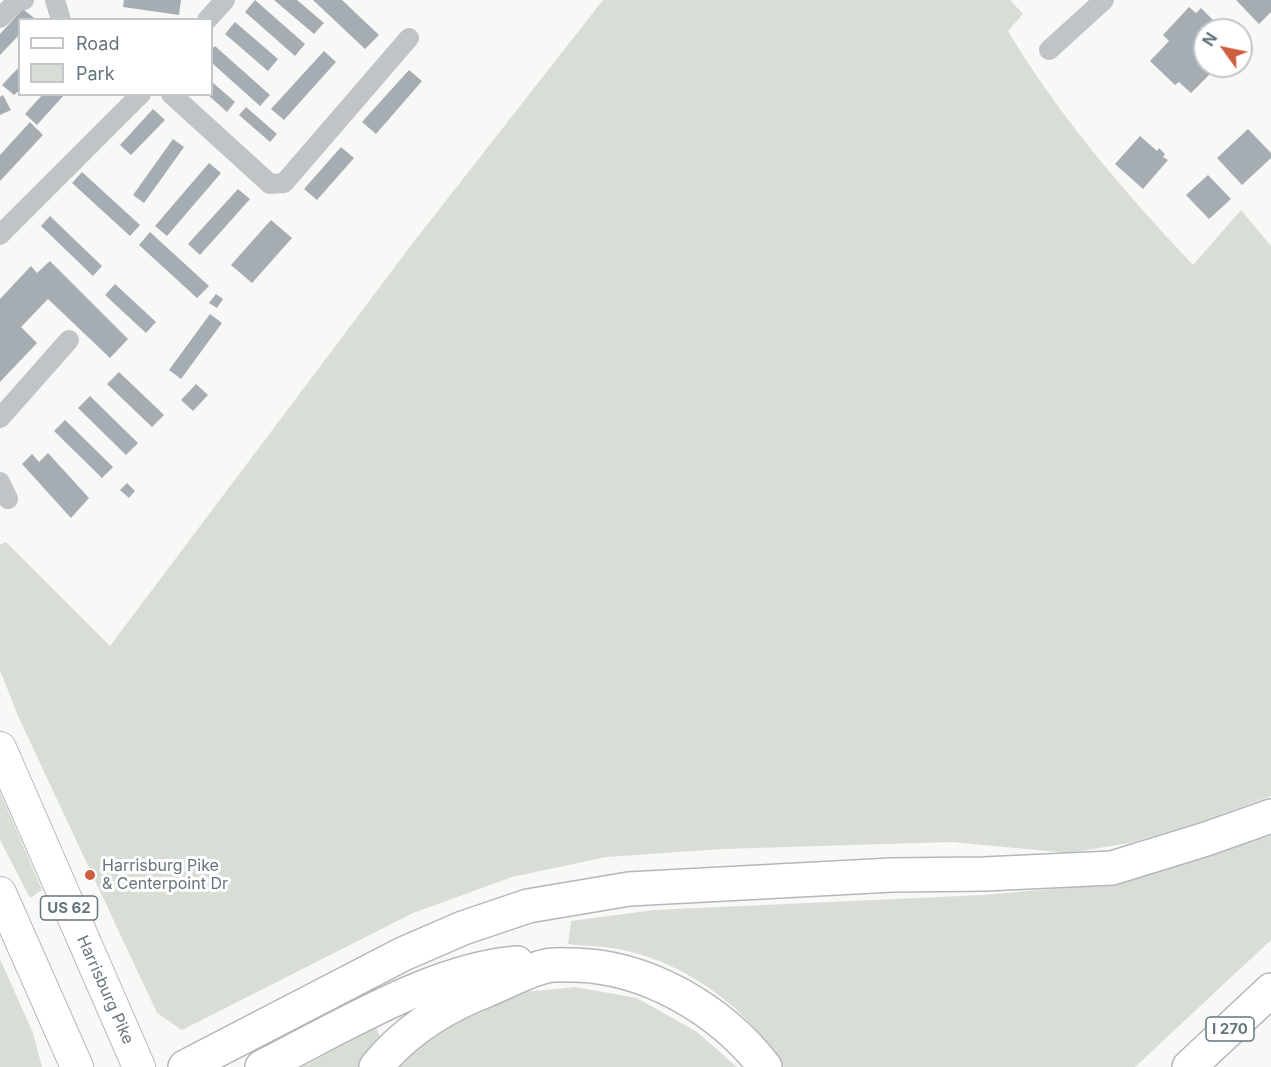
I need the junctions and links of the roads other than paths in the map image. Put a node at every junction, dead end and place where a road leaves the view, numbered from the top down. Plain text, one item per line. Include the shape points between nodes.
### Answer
1 (24, 0) edge
2 (55, 0) edge
3 (225, 0) edge
4 (1104, 0) edge
5 (0, 18) edge
6 (60, 18) edge
7 (209, 18) edge
8 (409, 38) dead end
9 (1049, 50) dead end
10 (173, 96) edge
11 (134, 97) edge
12 (0, 235) edge
13 (69, 340) dead end
14 (0, 418) edge
15 (0, 748) edge
16 (1271, 816) edge
17 (0, 893) edge
18 (548, 965) junction
19 (1271, 990) edge
20 (77, 1067) edge
21 (139, 1067) edge
22 (185, 1067) edge
23 (262, 1067) edge
24 (376, 1067) edge
25 (765, 1067) edge
26 (1190, 1067) edge

1 - 5 street via 16,2
2 - 6 street
3 - 7 street
4 - 9 street
8 - 10 street via 284,183 270,183
11 - 12 street
13 - 14 street
15 - 21 main road, Harrisburg Pike / US 62
16 - 22 highway via 1112,868 629,889 528,906 403,954
17 - 20 main road
18 - 23 highway via 515,963 485,967 430,984
18 - 24 highway via 461,1000 424,1021
18 - 25 highway via 587,965 630,973 680,995 728,1027
19 - 26 highway, I 270

